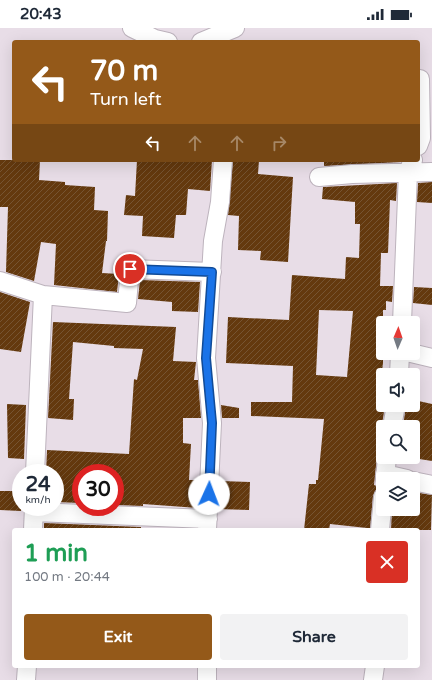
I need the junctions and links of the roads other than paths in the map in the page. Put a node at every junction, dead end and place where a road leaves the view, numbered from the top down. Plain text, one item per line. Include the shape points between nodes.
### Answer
1 (132, 28) edge
2 (236, 28) edge
3 (159, 40) edge
4 (206, 40) edge
5 (234, 40) edge
6 (420, 79) dead end
7 (420, 141) edge
8 (223, 162) edge
9 (411, 166) edge
10 (432, 172) edge
11 (319, 177) dead end
12 (212, 272) junction
13 (0, 281) edge
14 (43, 295) junction
15 (402, 316) edge
16 (420, 355) edge
17 (432, 358) edge
18 (35, 464) edge
19 (420, 482) edge
20 (432, 485) edge
21 (64, 512) edge
22 (34, 516) edge
23 (381, 516) edge
24 (208, 524) edge
25 (33, 528) edge
26 (380, 528) edge
27 (27, 668) edge
28 (207, 668) edge
29 (375, 668) edge
30 (26, 680) edge
31 (207, 680) edge
32 (373, 680) edge

1 - 3 street
2 - 4 street
2 - 5 street
6 - 7 street
8 - 12 street via 220,202 213,241
9 - 10 street
9 - 11 street
9 - 15 street
12 - 14 street via 130,269 127,303
12 - 24 street via 206,358 212,423
13 - 14 street
14 - 18 street
16 - 17 street
19 - 20 street
21 - 24 street
22 - 25 street
23 - 26 street
27 - 30 street
28 - 31 street
29 - 32 street

